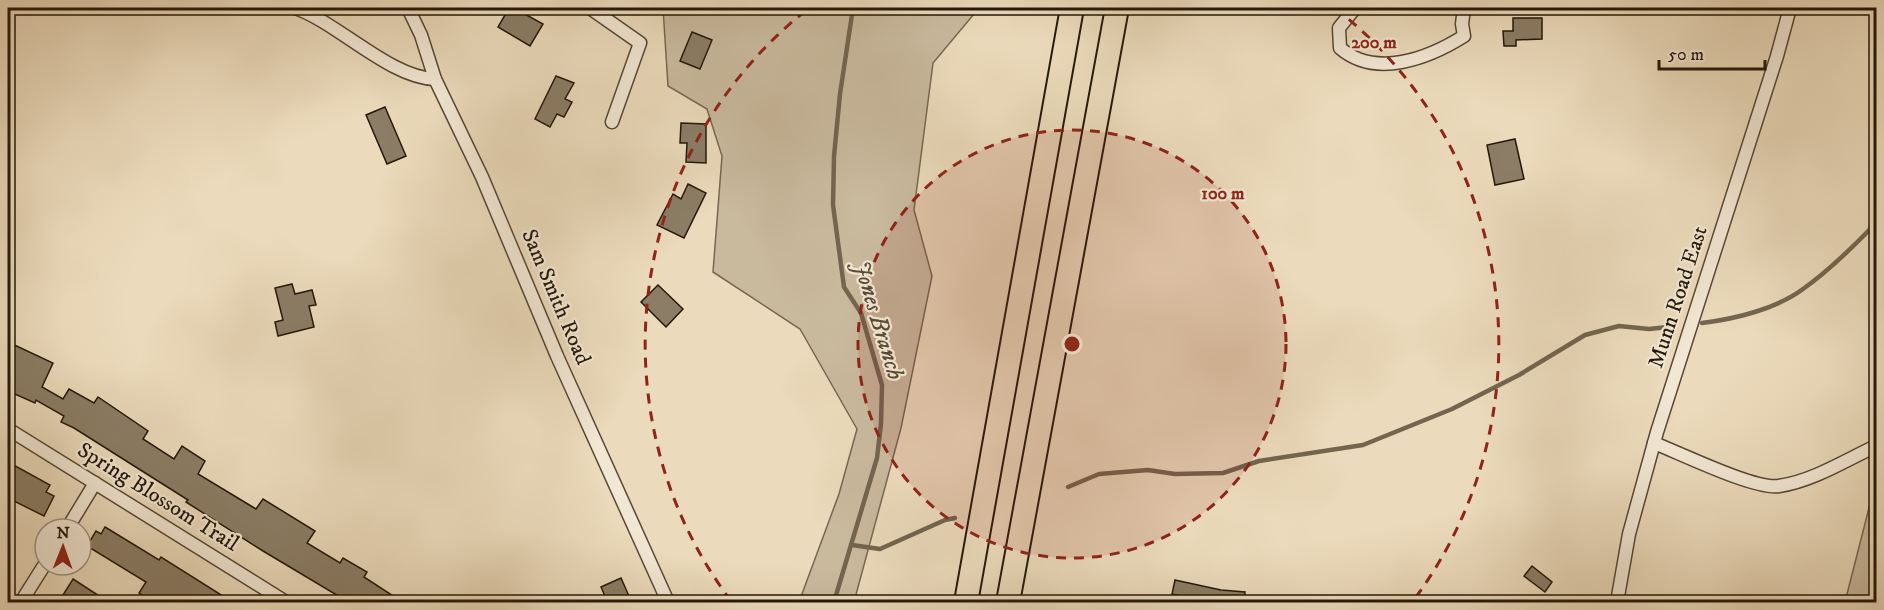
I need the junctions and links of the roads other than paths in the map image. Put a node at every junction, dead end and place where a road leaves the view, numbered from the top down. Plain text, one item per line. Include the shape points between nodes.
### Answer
1 (295, 8) edge
2 (408, 8) edge
3 (590, 8) edge
4 (1072, 8) edge
5 (1117, 8) edge
6 (1355, 8) edge
7 (1464, 8) edge
8 (1790, 8) edge
9 (435, 79) junction
10 (612, 122) dead end
11 (8, 429) edge
12 (1654, 443) junction
13 (1876, 446) edge
14 (95, 483) junction
15 (74, 517) edge
16 (37, 577) edge
17 (280, 601) edge
18 (21, 603) edge
19 (669, 603) edge
20 (966, 603) edge
21 (1008, 603) edge
22 (1617, 603) edge

1 - 9 street via 395,67
2 - 9 street, Sam Smith Road
3 - 10 street via 640,43
4 - 20 highway
5 - 21 highway
6 - 7 street via 1339,28 1340,48 1372,63 1419,58 1454,42 1464,36
8 - 12 street, Munn Road East
9 - 19 street, Sam Smith Road
11 - 14 street, Spring Blossom Trail
12 - 13 street via 1758,485 1778,487 1810,477
12 - 22 street, Munn Road East via 1629,534
14 - 15 street
14 - 17 street, Spring Blossom Trail
16 - 18 street

